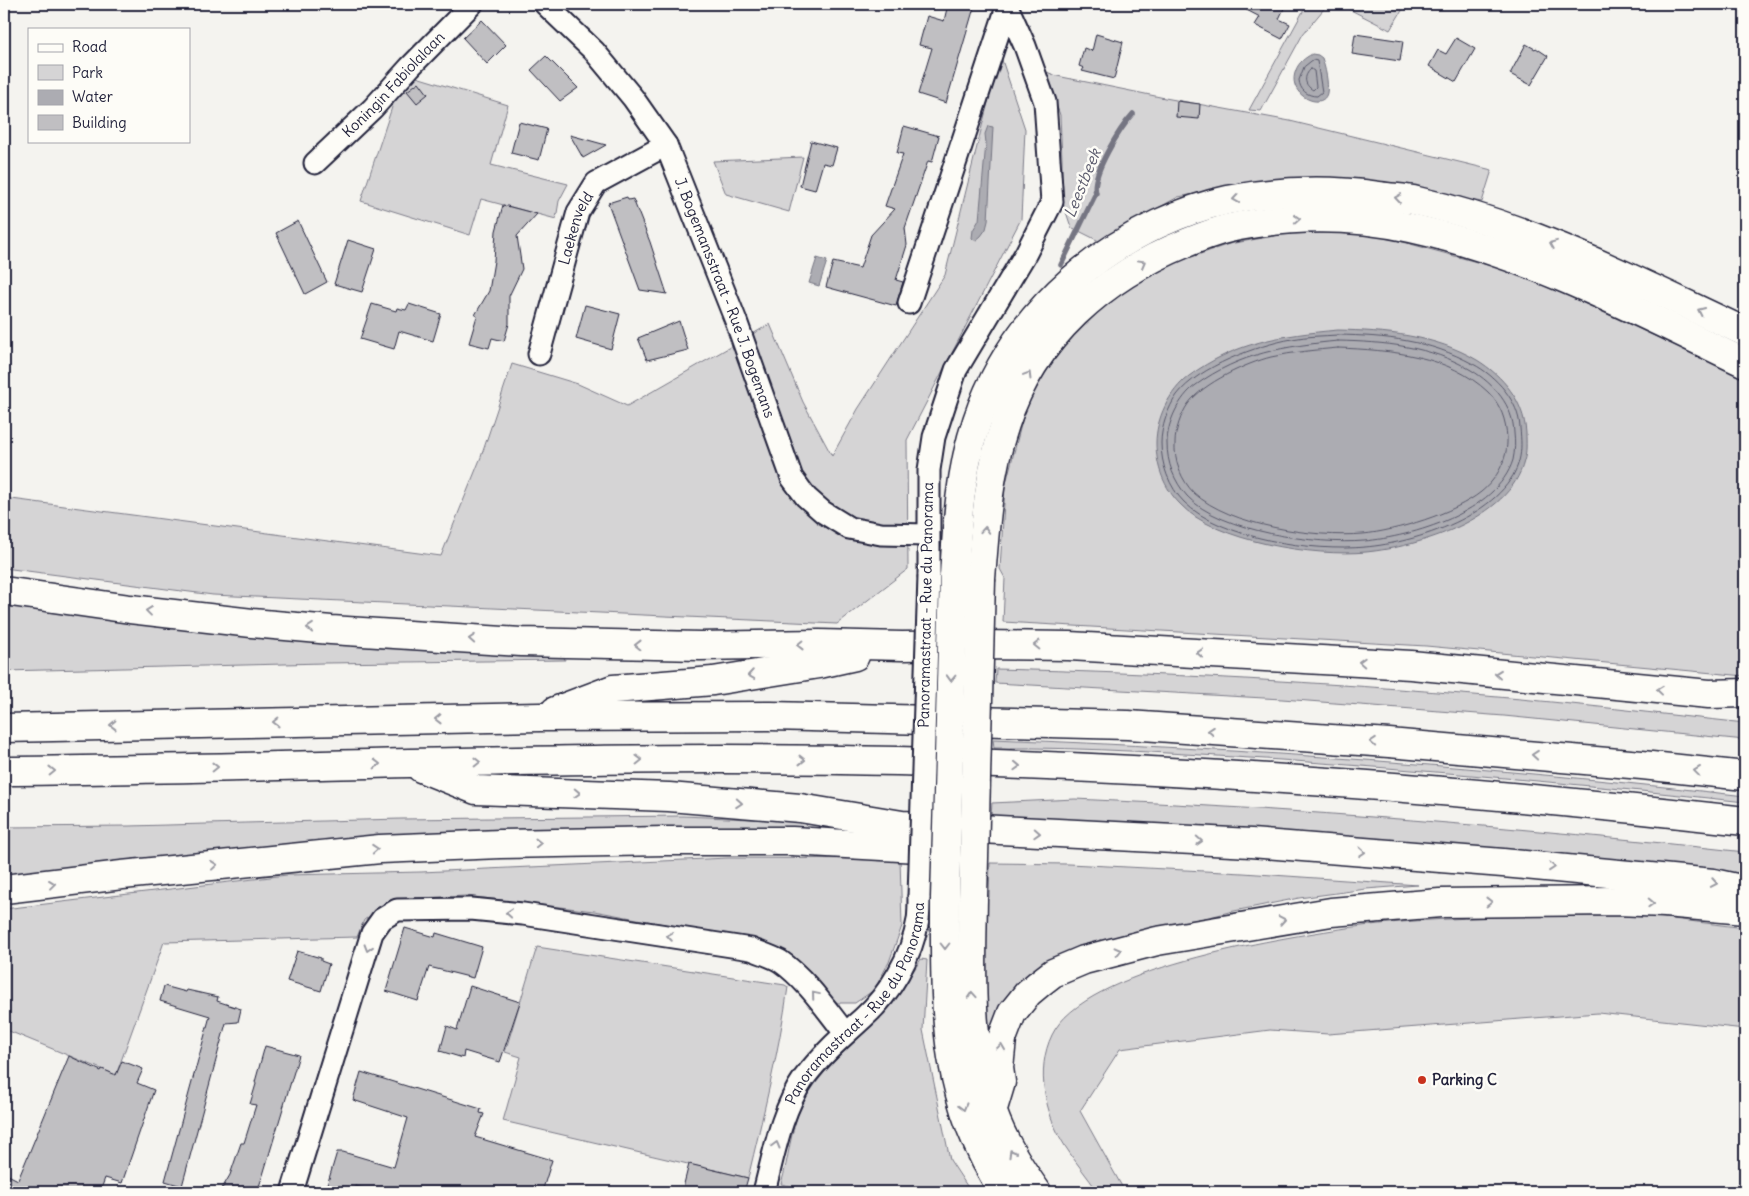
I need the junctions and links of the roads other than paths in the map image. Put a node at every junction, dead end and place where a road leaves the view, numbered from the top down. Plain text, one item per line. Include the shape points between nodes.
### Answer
1 (472, 4) edge
2 (545, 4) edge
3 (1008, 5) edge
4 (666, 146) junction
5 (315, 163) dead end
6 (909, 303) dead end
7 (1745, 332) edge
8 (539, 354) dead end
9 (1745, 362) edge
10 (928, 535) junction
11 (941, 576) junction
12 (4, 591) edge
13 (902, 646) junction
14 (1745, 693) edge
15 (1709, 694) junction
16 (1745, 706) edge
17 (540, 717) junction
18 (4, 728) edge
19 (411, 764) junction
20 (4, 771) edge
21 (1745, 776) edge
22 (1745, 821) edge
23 (988, 830) junction
24 (4, 889) edge
25 (1745, 890) edge
26 (932, 897) junction
27 (1745, 910) edge
28 (845, 1033) junction
29 (992, 1112) junction
30 (292, 1192) edge
31 (764, 1192) edge
32 (1004, 1192) edge
33 (1037, 1192) edge

1 - 5 street, Koningin Fabiolalaan via 373,108
2 - 4 street, J. Bogemansstraat - Rue J. Bogemans via 594,51 633,98
3 - 6 street
3 - 10 street, Panoramastraat - Rue du Panorama via 1045,102 1052,202 1026,253 956,370 933,446 929,470
4 - 8 street, Laekenveld via 604,177 584,200
4 - 10 street, J. Bogemansstraat - Rue J. Bogemans via 736,321 792,478 823,512 849,528 882,534
7 -> 11 highway via 1527,234 1415,201 1322,190 1283,192 1205,206 1148,229 1088,265 1048,301 1017,342 998,373 977,422 965,471 957,528
29 -> 9 highway, bridge via 979,1060 972,989 985,518 1005,423 1021,387 1060,329 1078,311 1118,278 1159,254 1198,238 1238,226 1281,220 1326,218 1370,221 1412,228 1518,259
10 - 11 street, Panoramastraat - Rue du Panorama
11 - 26 highway, bridge
13 -> 12 highway via 521,642 340,631
15 -> 13 highway via 1411,665 1069,646
13 -> 17 highway via 819,664 713,681 613,688
14 - 15 highway
15 - 16 highway
17 -> 18 highway
21 -> 17 highway via 1390,743 1128,725 771,716
20 -> 19 highway
19 -> 22 highway via 655,759 878,761 1180,772 1486,794
19 -> 23 highway via 476,790 699,800 800,808 902,825
24 -> 23 highway via 380,848 666,841 918,848
23 -> 25 highway via 1251,843 1712,882
26 - 28 street, Panoramastraat - Rue du Panorama via 918,920 912,942 893,981 879,1002
26 -> 32 highway via 953,1066 966,1120 979,1150
29 -> 27 highway via 1001,1082 999,1053 1012,1013 1040,983 1084,960 1157,941 1331,912 1440,903 1617,901
28 -> 30 street via 789,969 771,956 751,949 523,914 458,909 397,910 382,919 372,933
31 -> 28 street, Panoramastraat - Rue du Panorama via 795,1093 813,1066
33 -> 29 highway via 1006,1143

